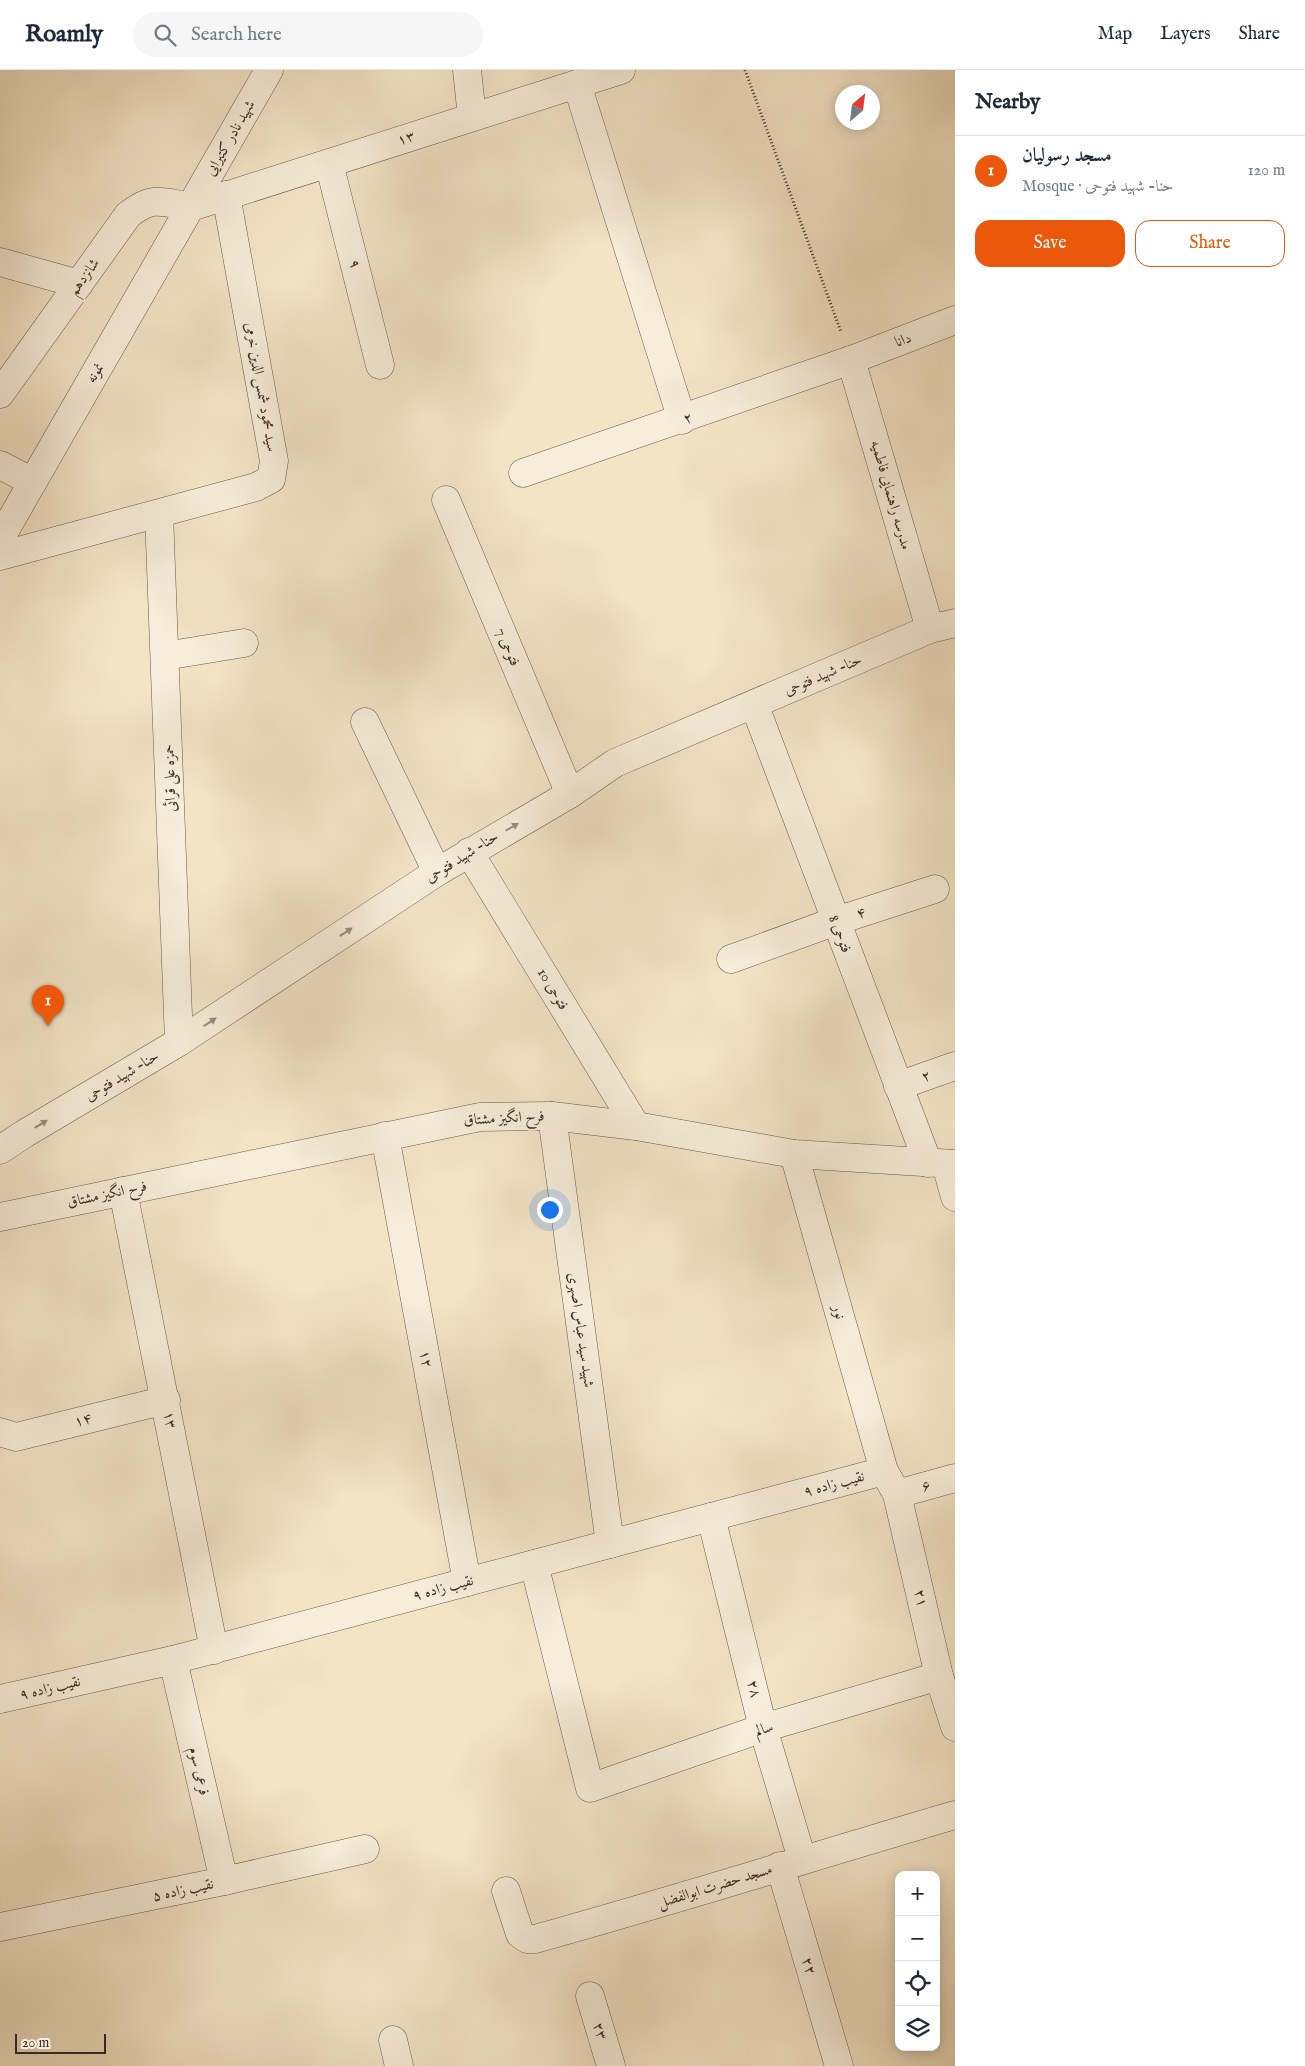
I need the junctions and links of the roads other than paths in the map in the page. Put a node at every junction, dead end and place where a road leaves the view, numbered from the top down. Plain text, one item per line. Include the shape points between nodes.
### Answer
1 (269, 70) edge
2 (467, 70) edge
3 (621, 70) edge
4 (577, 84) junction
5 (472, 117) junction
6 (329, 163) junction
7 (226, 196) junction
8 (191, 207) junction
9 (0, 262) edge
10 (78, 284) junction
11 (955, 320) edge
12 (852, 360) junction
13 (380, 365) dead end
14 (0, 394) edge
15 (682, 420) junction
16 (0, 465) edge
17 (523, 473) dead end
18 (32, 482) junction
19 (446, 500) dead end
20 (159, 514) junction
21 (0, 539) edge
22 (0, 556) edge
23 (942, 626) edge
24 (244, 643) dead end
25 (166, 656) junction
26 (754, 704) junction
27 (365, 722) dead end
28 (570, 794) junction
29 (469, 852) junction
30 (437, 872) junction
31 (935, 889) dead end
32 (836, 921) junction
33 (731, 959) dead end
34 (180, 1042) junction
35 (955, 1066) edge
36 (898, 1086) junction
37 (552, 1116) junction
38 (636, 1126) junction
39 (386, 1136) junction
40 (0, 1150) edge
41 (794, 1154) junction
42 (943, 1164) edge
43 (123, 1191) junction
44 (955, 1197) edge
45 (0, 1217) edge
46 (166, 1400) junction
47 (0, 1432) edge
48 (884, 1471) junction
49 (955, 1478) edge
50 (897, 1494) junction
51 (711, 1517) junction
52 (610, 1544) junction
53 (534, 1564) junction
54 (467, 1582) junction
55 (214, 1650) junction
56 (173, 1660) junction
57 (939, 1676) junction
58 (0, 1699) edge
59 (955, 1727) edge
60 (763, 1728) junction
61 (955, 1815) edge
62 (365, 1849) dead end
63 (791, 1863) junction
64 (224, 1881) junction
65 (506, 1892) dead end
66 (0, 1927) edge
67 (590, 1996) dead end
68 (611, 2066) edge
69 (839, 2066) edge

1 - 8 street, شهید نادر کتیرایی
2 - 5 street
3 - 4 street, ۱۳
4 - 5 street, ۱۳
4 - 15 street
5 - 6 street, ۱۳
6 - 7 street, ۱۳
6 - 13 street, ۹
7 - 8 street, ۱۳
7 - 20 street, سید محمود شمس الدین خرمی via 274,461 271,478 256,487
8 - 10 street, شانزدهم via 152,200 142,204 128,215
8 - 18 street, نمونه
9 - 10 street
10 - 14 street, شانزدهم
11 - 12 street, دانا
12 - 15 street, ۲
12 - 23 street, مدرسه راهنمایی فاطمیه
15 - 17 street, ۲
16 - 18 street
18 - 21 street, نمونه
19 - 28 street, فتوحی 7
20 - 22 street, سید محمود شمس الدین خرمی
20 - 25 street, حمزه علی قرائی
23 - 26 street, حنا- شهید فتوحی
24 - 25 street
25 - 34 street, حمزه علی قرائی
26 - 28 street, حنا- شهید فتوحی via 616,763
26 - 32 street, فتوحی 8
27 - 30 street
29 -> 28 street, حنا- شهید فتوحی
29 - 30 street, حنا- شهید فتوحی
29 - 38 street, فتوحی 10
34 -> 30 street, حنا- شهید فتوحی
31 - 32 street, ۴
32 - 33 street, ۴
32 - 36 street, فتوحی 8
40 -> 34 street, حنا- شهید فتوحی
35 - 36 street, ۲
36 - 42 street, فتوحی 8
37 - 38 street, فرح انگیز مشتاق
37 - 39 street, فرح انگیز مشتاق via 465,1118
37 - 52 street, شهید سید عباس اصهری
38 - 41 street, فرح انگیز مشتاق
39 - 43 street, فرح انگیز مشتاق
39 - 54 street, ۱۲
41 - 42 street, فرح انگیز مشتاق
41 - 48 street, نور
42 - 44 street, فتوحی 8
43 - 45 street, فرح انگیز مشتاق
43 - 46 street, ۱۳
46 - 47 street, ۱۴ via 16,1437
46 - 55 street, ۱۳
48 - 50 street, ۲۱
48 - 51 street, نقیب زاده ۹
49 - 50 street, ۶
50 - 57 street, ۲۱
51 - 52 street, نقیب زاده ۹
51 - 60 street, ۲۸
52 - 53 street, نقیب زاده ۹
53 - 54 street, نقیب زاده ۹
53 - 60 street, سالم via 590,1788
54 - 55 street, نقیب زاده ۹
55 - 56 street, نقیب زاده ۹
56 - 58 street, نقیب زاده ۹
56 - 64 street, فرعی سوم
57 - 59 street, ۲۱
57 - 60 street, سالم
60 - 63 street, ۲۸
61 - 63 street, مسجد حضرت ابوالفضل
62 - 64 street, نقیب زاده ۵
63 - 65 street, مسجد حضرت ابوالفضل via 536,1939 527,1939 520,1934
63 - 69 street, ۲۲
64 - 66 street, نقیب زاده ۵
67 - 68 street, ۲۳

